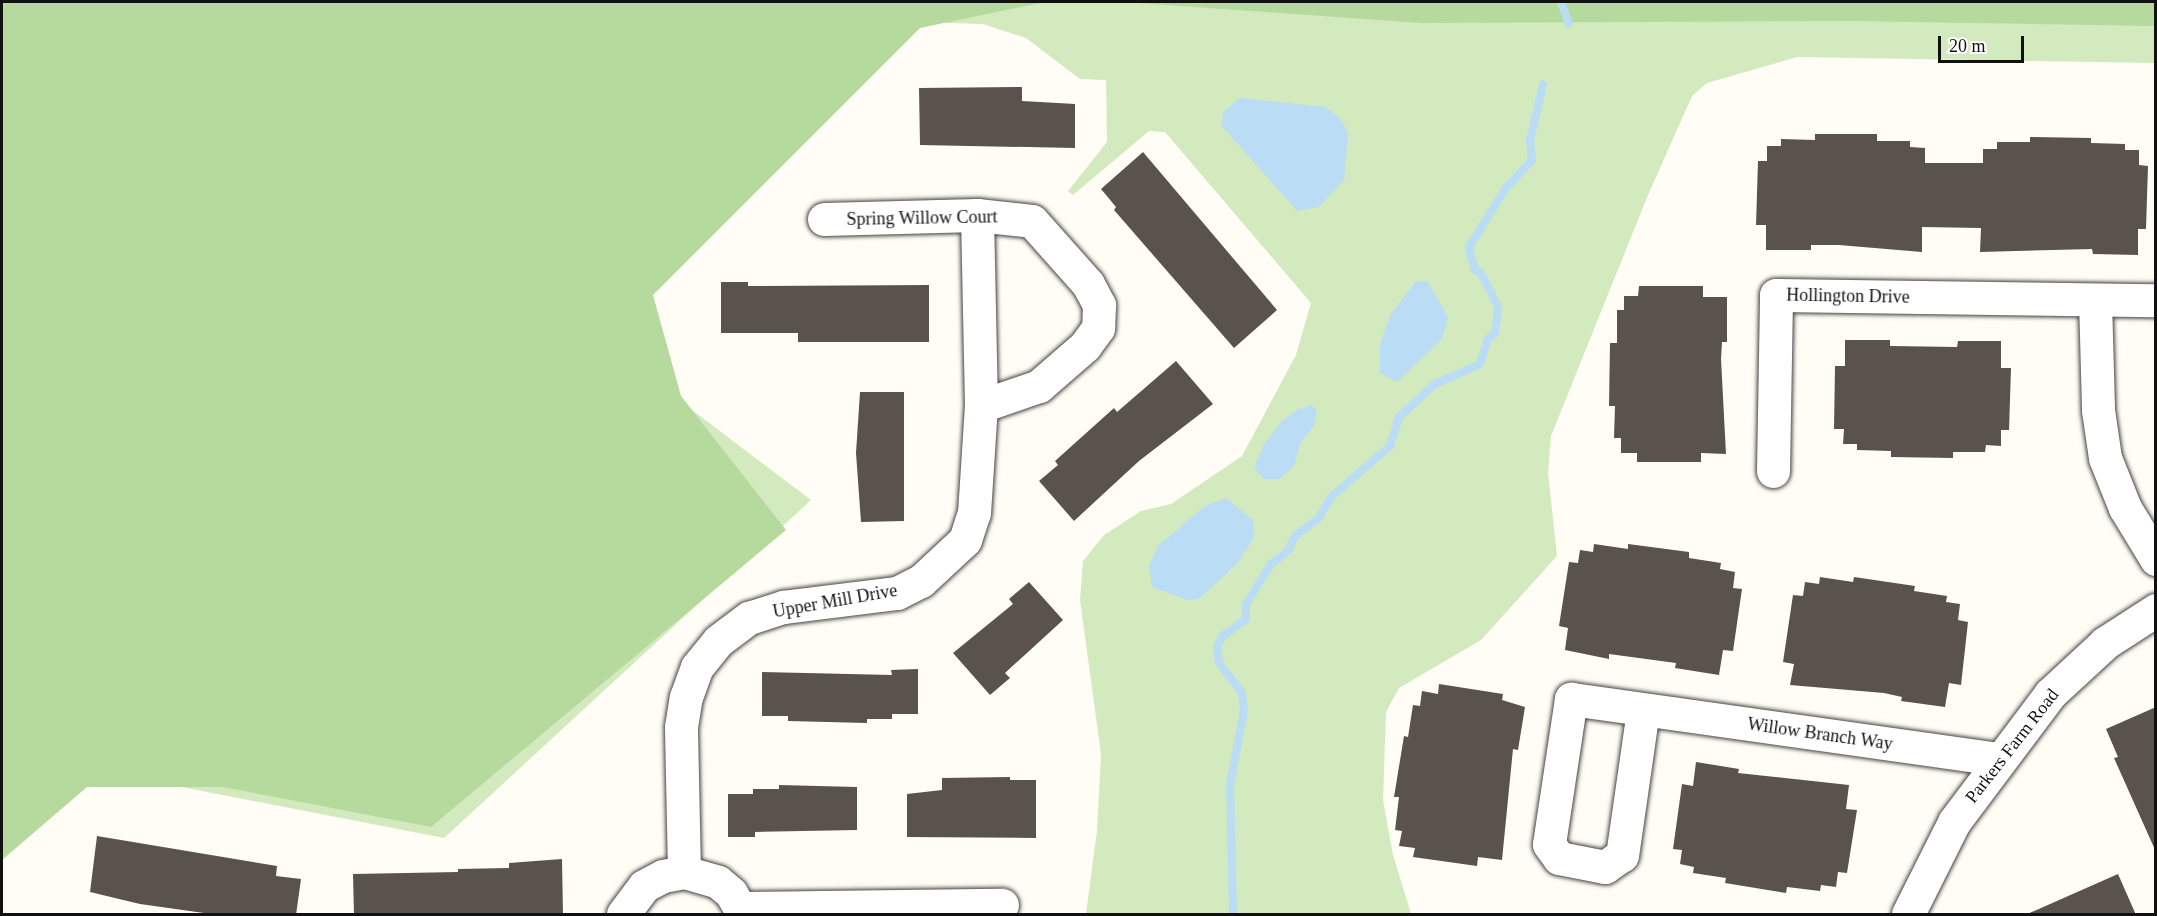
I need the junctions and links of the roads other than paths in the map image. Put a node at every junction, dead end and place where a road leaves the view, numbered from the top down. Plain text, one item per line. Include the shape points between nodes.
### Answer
1 (977, 215) junction
2 (824, 219) dead end
3 (2095, 300) junction
4 (2156, 300) edge
5 (981, 406) junction
6 (1773, 471) dead end
7 (2156, 559) edge
8 (2156, 610) edge
9 (1643, 710) junction
10 (1997, 759) junction
11 (684, 872) junction
12 (1002, 905) dead end
13 (742, 911) edge
14 (623, 915) edge
15 (1908, 915) edge

1 - 2 street, Spring Willow Court
1 - 5 street, Upper Mill Drive
1 - 5 street, Spring Willow Court via 1032,221 1088,284 1099,305 1098,328 1053,376 1039,386
3 - 4 street, Hollington Drive
3 - 6 street, Hollington Drive via 1776,295
3 - 7 street via 2098,410 2105,458 2125,508
5 - 11 street, Upper Mill Drive via 974,513 964,540 945,562 897,594 817,601 749,618 718,641 697,667 681,727
8 - 10 street, Parkers Farm Road via 2105,643 2050,694
9 - 9 street, Willow Branch Way via 1570,699 1549,844 1559,858 1605,867 1622,855
9 - 10 street, Willow Branch Way
10 - 15 street, Parkers Farm Road via 1954,822
11 - 13 street via 718,882
11 - 14 street via 663,876 644,886
12 - 13 street

